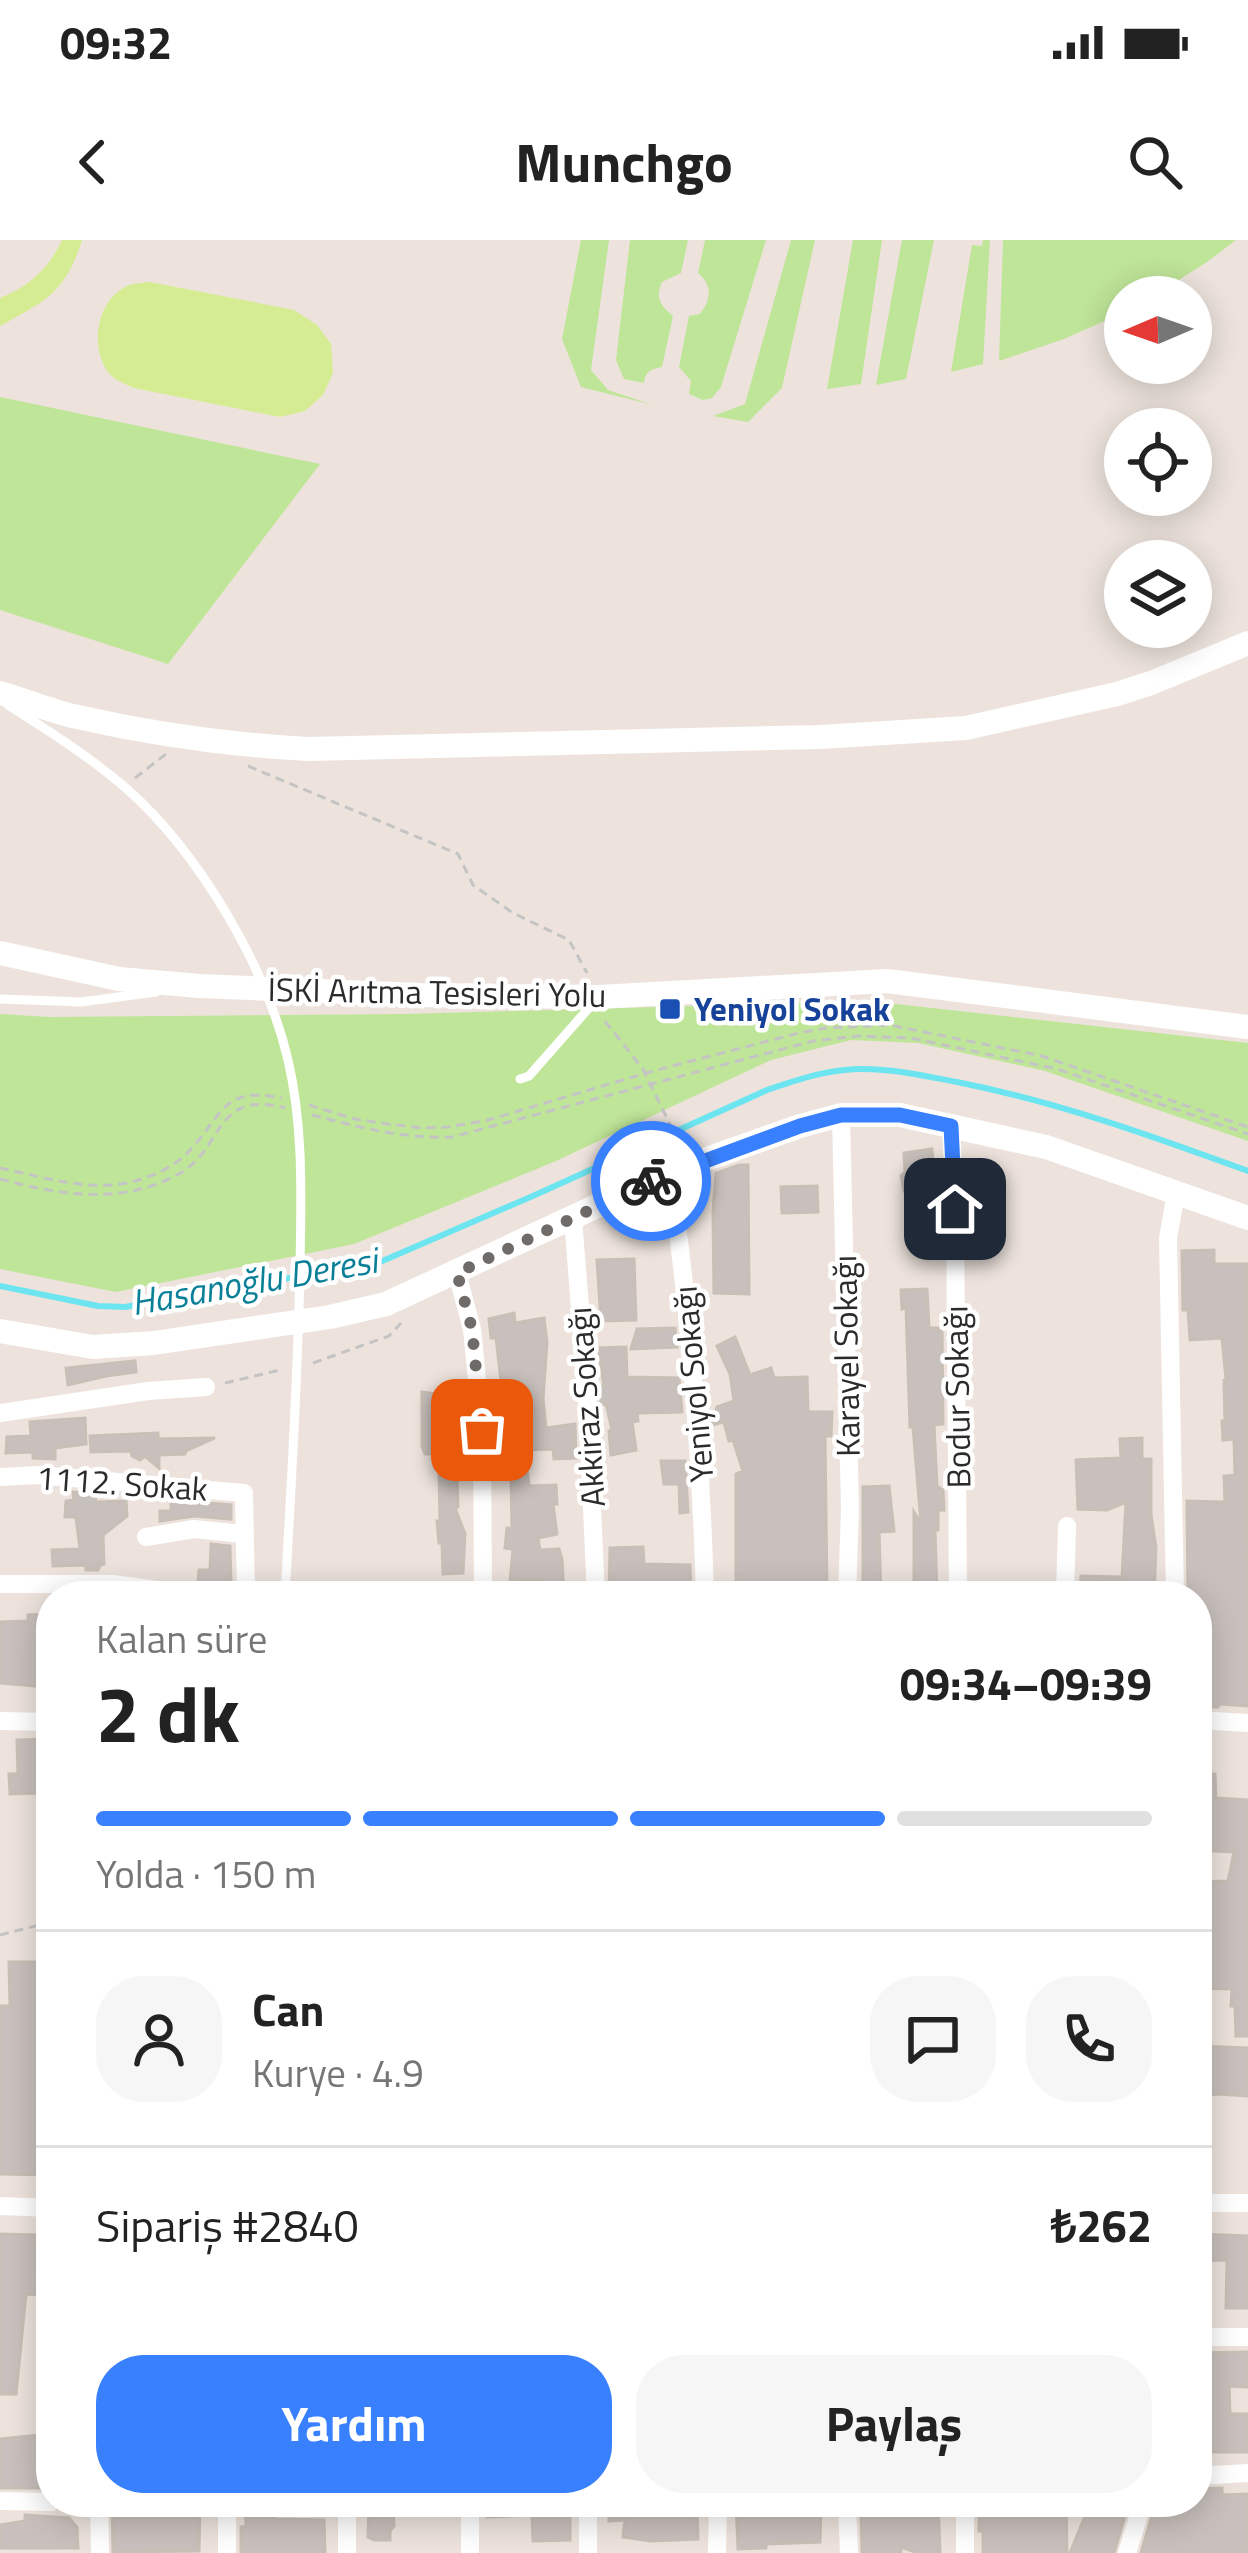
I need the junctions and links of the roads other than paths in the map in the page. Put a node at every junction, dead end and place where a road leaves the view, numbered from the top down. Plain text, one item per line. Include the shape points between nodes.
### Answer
1 (1248, 644) edge
2 (0, 697) edge
3 (0, 953) edge
4 (199, 986) junction
5 (599, 997) junction
6 (0, 999) edge
7 (1248, 1027) edge
8 (520, 1079) dead end
9 (841, 1115) junction
10 (951, 1126) junction
11 (670, 1172) junction
12 (1176, 1192) junction
13 (573, 1218) junction
14 (1248, 1218) edge
15 (457, 1273) junction
16 (0, 1330) edge
17 (206, 1387) road end
18 (0, 1413) edge
19 (0, 1477) edge
20 (1067, 1526) dead end
21 (243, 1534) junction
22 (146, 1537) dead end
23 (245, 1581) edge
24 (286, 1581) edge
25 (482, 1581) edge
26 (595, 1581) edge
27 (705, 1581) edge
28 (848, 1581) edge
29 (958, 1581) edge
30 (1065, 1581) edge
31 (1175, 1581) edge
32 (0, 1584) edge
33 (36, 1584) edge
34 (0, 1721) edge
35 (1212, 1721) edge
36 (36, 1722) edge
37 (1248, 1723) edge
38 (1212, 2203) edge
39 (1248, 2203) edge
40 (0, 2206) edge
41 (36, 2207) edge
42 (1212, 2337) edge
43 (1248, 2337) edge
44 (1248, 2474) edge
45 (1212, 2475) edge
46 (0, 2501) edge
47 (36, 2502) edge
48 (99, 2517) edge
49 (227, 2517) edge
50 (347, 2517) edge
51 (470, 2517) edge
52 (588, 2517) edge
53 (718, 2517) edge
54 (848, 2517) edge
55 (965, 2517) edge
56 (1138, 2517) edge
57 (100, 2553) edge
58 (227, 2553) edge
59 (347, 2553) edge
60 (470, 2553) edge
61 (588, 2553) edge
62 (717, 2553) edge
63 (849, 2553) edge
64 (965, 2553) edge
65 (1127, 2553) edge

1 - 2 street via 1117,694 966,728 820,737 236,746
2 - 24 lane via 130,792 200,874 255,965 287,1057 300,1153 300,1246
3 - 4 street, İSKİ Arıtma Tesisleri Yolu via 119,979
4 - 5 street, İSKİ Arıtma Tesisleri Yolu
4 - 6 lane, İSKİ Arıtma Tesisleri Yolu via 81,1002
5 - 7 street, İSKİ Arıtma Tesisleri Yolu via 887,981
5 - 8 lane
9 - 10 street
9 - 11 street
9 - 28 street, Karayel Sokağı
10 - 12 street via 1046,1147
10 - 29 street, Bodur Sokağı
11 - 13 street
11 - 27 street, Yeniyol Sokağı via 685,1276
12 - 14 street
12 - 31 street via 1168,1238
13 - 15 street
13 - 26 street, Akkiraz Sokağı
15 - 16 street via 331,1317 154,1343 93,1347
15 - 25 street via 472,1329 482,1430
17 - 18 street
19 - 21 street, 1112. Sokak via 244,1493
20 - 30 street
21 - 22 street via 194,1529
21 - 23 street
32 - 33 street
34 - 36 street
35 - 37 street
38 - 39 street
40 - 41 street
42 - 43 street
44 - 45 street
46 - 47 street
48 - 57 street
49 - 58 street
50 - 59 street
51 - 60 street
52 - 61 street
53 - 62 street
54 - 63 street
55 - 64 street
56 - 65 street

